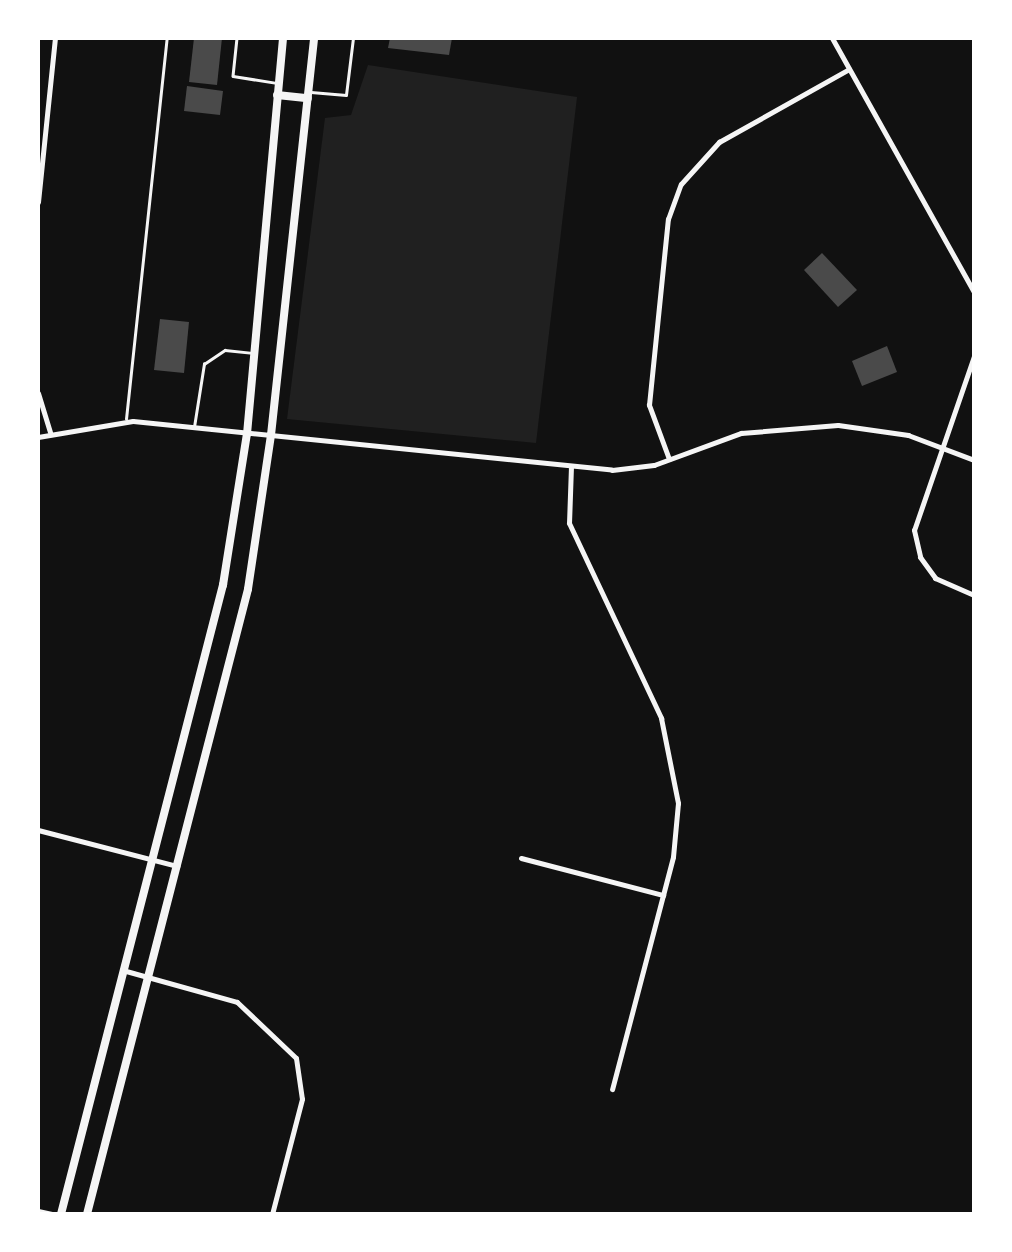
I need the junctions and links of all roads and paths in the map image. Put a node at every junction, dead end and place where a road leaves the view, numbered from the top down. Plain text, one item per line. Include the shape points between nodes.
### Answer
1 (55, 38) edge
2 (167, 38) edge
3 (237, 38) edge
4 (284, 38) edge
5 (314, 38) edge
6 (353, 38) edge
7 (832, 38) edge
8 (850, 69) junction
9 (278, 83) junction
10 (277, 94) junction
11 (309, 95) junction
12 (38, 202) edge
13 (974, 292) edge
14 (254, 354) junction
15 (974, 356) edge
16 (38, 393) edge
17 (126, 421) junction
18 (194, 427) junction
19 (50, 432) junction
20 (246, 434) junction
21 (271, 435) junction
22 (38, 437) edge
23 (942, 446) junction
24 (669, 458) junction
25 (974, 460) edge
26 (572, 466) junction
27 (974, 594) edge
28 (38, 830) edge
29 (522, 858) dead end
30 (153, 860) junction
31 (177, 866) junction
32 (663, 896) junction
33 (126, 970) junction
34 (148, 975) junction
35 (612, 1089) dead end
36 (38, 1211) edge
37 (52, 1214) edge
38 (60, 1214) edge
39 (87, 1214) edge
40 (272, 1214) edge

1 - 12 street
2 - 17 lane
3 - 9 lane via 233,76
4 - 9 main road
5 - 11 main road
6 - 11 lane via 346,95
7 - 8 street
8 - 13 street
8 - 24 street via 719,142 681,184 668,219 649,404
9 - 10 main road
10 - 11 main road
10 - 14 main road
11 - 21 main road
14 - 18 lane via 225,350 204,364
14 - 20 main road
15 - 23 street
16 - 19 street
17 - 18 street
17 - 19 street
18 - 20 street
19 - 22 street
20 - 21 street
20 - 30 main road via 224,586
21 - 26 street
21 - 31 main road via 248,589
23 - 24 street via 871,428 804,425 741,434
23 - 25 street
23 - 27 street via 918,513 915,544 935,578
24 - 26 street via 633,469
26 - 32 street via 573,534 670,744 677,832
28 - 30 street
29 - 32 street
30 - 31 street
30 - 33 main road
31 - 34 main road
32 - 35 street
33 - 34 street
33 - 38 main road
34 - 39 main road
34 - 40 street via 237,1002 296,1058 302,1100
36 - 37 street

